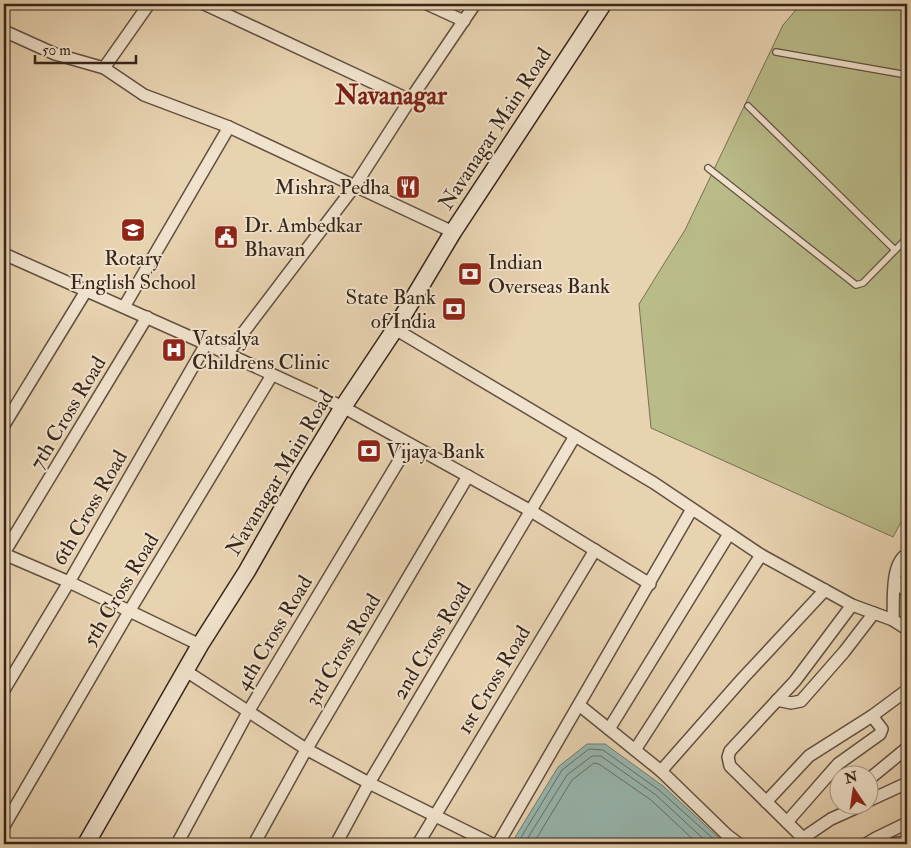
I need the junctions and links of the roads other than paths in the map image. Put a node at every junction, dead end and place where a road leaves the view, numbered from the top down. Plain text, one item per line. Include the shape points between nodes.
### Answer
1 (149, 4) edge
2 (204, 4) edge
3 (427, 4) edge
4 (475, 4) edge
5 (603, 4) edge
6 (464, 21) junction
7 (4, 31) edge
8 (776, 52) dead end
9 (104, 68) junction
10 (907, 75) edge
11 (410, 100) junction
12 (748, 106) dead end
13 (229, 127) junction
14 (708, 168) dead end
15 (354, 187) junction
16 (453, 232) junction
17 (907, 238) edge
18 (895, 250) junction
19 (5, 257) edge
20 (86, 291) junction
21 (124, 307) junction
22 (147, 317) junction
23 (395, 329) junction
24 (206, 344) junction
25 (226, 354) junction
26 (272, 375) junction
27 (343, 407) junction
28 (4, 425) edge
29 (575, 436) junction
30 (409, 444) junction
31 (468, 476) junction
32 (692, 509) junction
33 (531, 511) junction
34 (729, 534) junction
35 (595, 550) junction
36 (4, 553) edge
37 (907, 554) edge
38 (761, 555) junction
39 (895, 580) junction
40 (69, 582) junction
41 (650, 584) junction
42 (825, 590) junction
43 (907, 592) edge
44 (852, 605) junction
45 (130, 610) junction
46 (874, 613) junction
47 (893, 620) junction
48 (907, 629) edge
49 (200, 645) junction
50 (186, 671) junction
51 (4, 690) edge
52 (907, 690) edge
53 (777, 700) junction
54 (579, 705) junction
55 (248, 712) junction
56 (872, 716) junction
57 (609, 729) junction
58 (907, 748) edge
59 (635, 750) junction
60 (304, 753) junction
61 (661, 771) junction
62 (878, 772) edge
63 (907, 783) edge
64 (365, 791) junction
65 (878, 796) edge
66 (766, 802) junction
67 (833, 816) edge
68 (838, 816) edge
69 (831, 819) junction
70 (431, 822) junction
71 (787, 822) junction
72 (907, 822) edge
73 (4, 826) edge
74 (806, 841) edge
75 (907, 842) edge
76 (86, 844) edge
77 (177, 844) edge
78 (254, 844) edge
79 (336, 844) edge
80 (418, 844) edge
81 (492, 844) edge
82 (498, 844) edge
83 (739, 844) edge
84 (866, 844) edge
85 (892, 844) edge

1 - 9 street
2 - 11 street
3 - 6 street
4 - 6 street
5 - 16 main road, Navanagar Main Road
6 - 11 street
7 - 9 street via 55,54
8 - 10 lane
9 - 13 street via 144,95
11 - 15 street
12 - 18 lane
13 - 15 street
13 - 21 street
14 - 18 lane via 856,285 864,283
15 - 16 street
15 - 25 street
16 - 23 main road, Navanagar Main Road
17 - 18 lane
19 - 20 street
20 - 21 street
20 - 28 street
21 - 22 street
22 - 24 street
22 - 36 street, 7th Cross Road
23 - 27 main road, Navanagar Main Road
23 - 29 street
24 - 25 street
24 - 40 street, 6th Cross Road
25 - 26 street
26 - 27 street
26 - 45 street, 5th Cross Road
27 - 30 street
27 - 49 main road, Navanagar Main Road
29 - 32 street
29 - 33 street, 2nd Cross Road
30 - 31 street
30 - 55 street, 4th Cross Road
31 - 33 street
31 - 60 street, 3rd Cross Road
32 - 34 street
32 - 41 street
33 - 35 street
33 - 64 street, 2nd Cross Road
34 - 38 street
34 - 57 street
35 - 41 street
35 - 70 street, 1st Cross Road
36 - 40 street
37 - 39 street via 900,560
38 - 42 street
38 - 59 street
39 - 43 street
39 - 47 street
40 - 45 street
40 - 51 street, 6th Cross Road
41 - 54 street
42 - 44 street
42 - 61 street
44 - 46 street
44 - 53 street
45 - 49 street
45 - 73 street, 5th Cross Road
46 - 47 street
46 - 53 street via 801,701
47 - 48 street
49 - 50 main road, Navanagar Main Road
50 - 55 street
50 - 76 main road, Navanagar Main Road
52 - 56 street
53 - 66 street via 728,757 730,766
54 - 57 street
54 - 82 street
55 - 60 street
55 - 77 street, 4th Cross Road
56 - 66 street via 809,756
56 - 71 street via 882,729 880,734 838,764
57 - 59 street
58 - 62 street
59 - 61 street
60 - 64 street
60 - 78 street, 3rd Cross Road
61 - 83 street
63 - 65 street
64 - 70 street
64 - 79 street, 2nd Cross Road
66 - 71 street
67 - 69 street
68 - 69 street
69 - 74 street
70 - 80 street, 1st Cross Road
70 - 81 street
71 - 74 street
72 - 84 street
75 - 85 street

